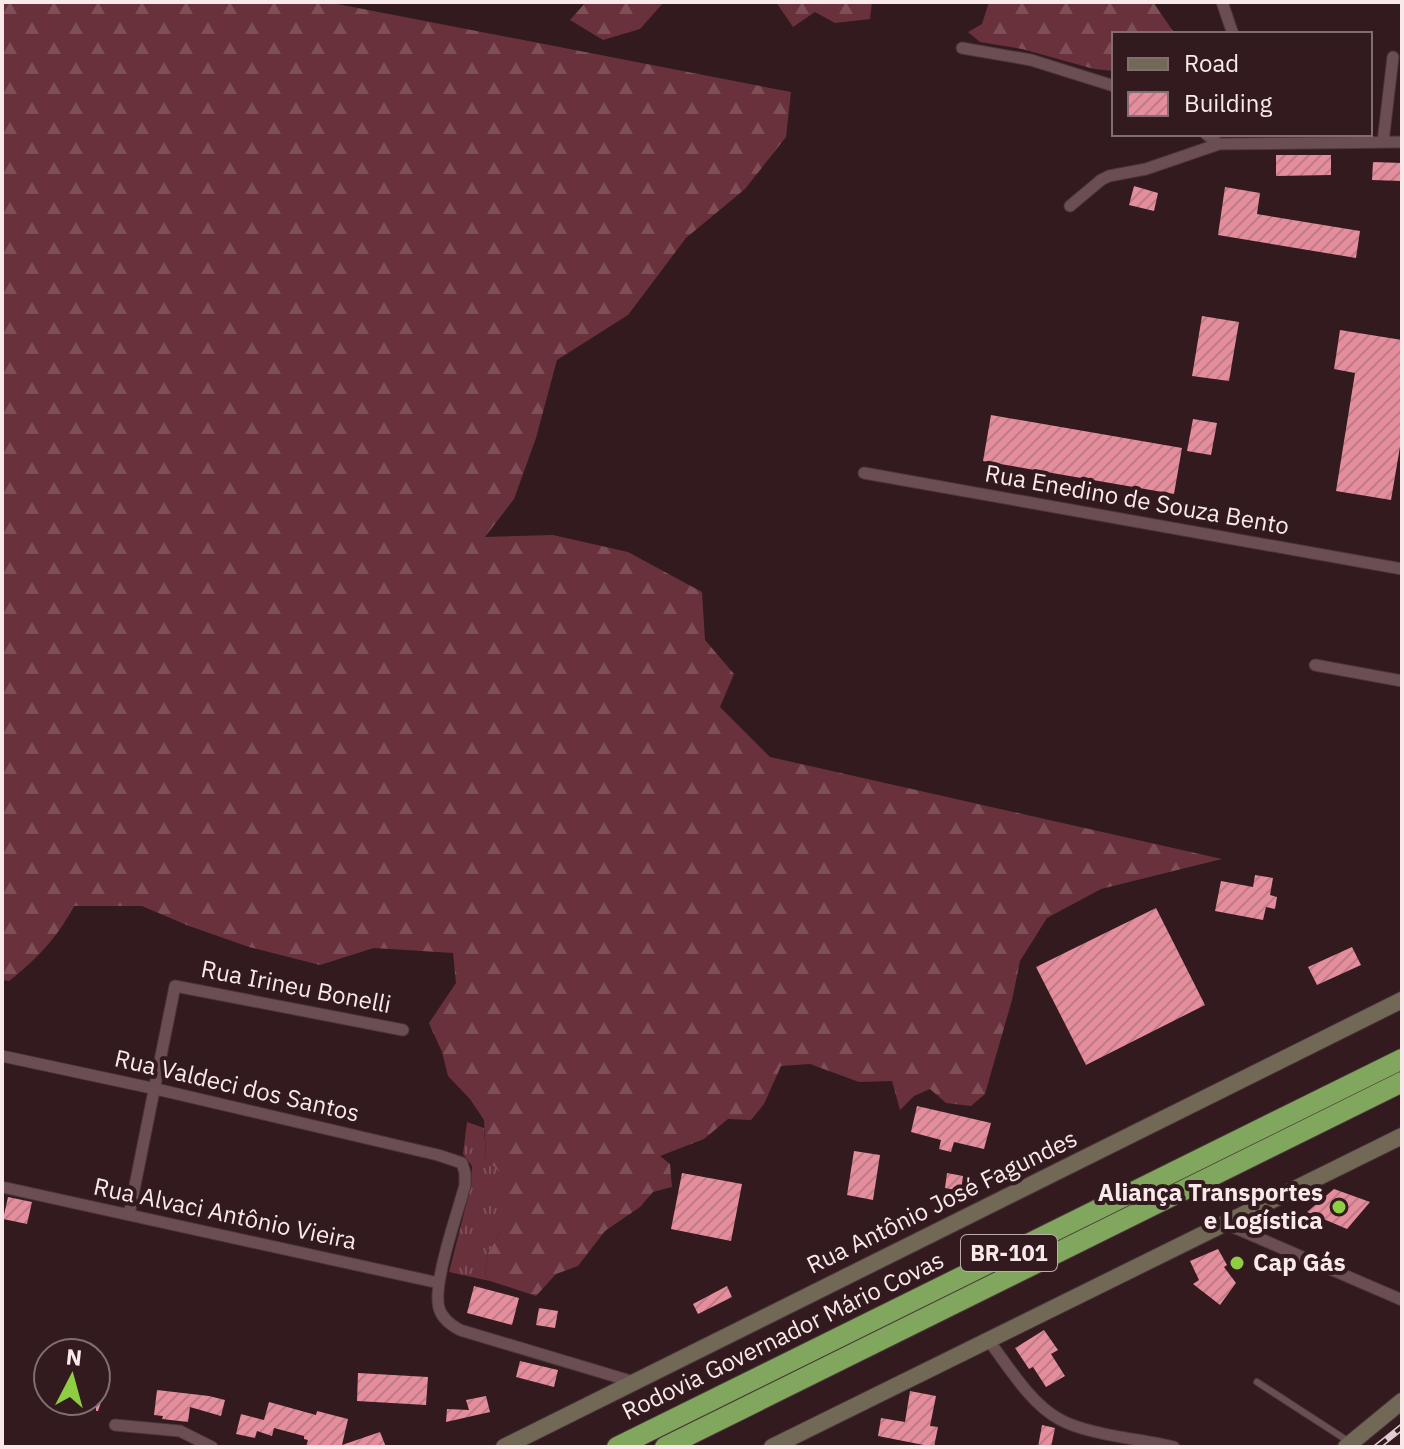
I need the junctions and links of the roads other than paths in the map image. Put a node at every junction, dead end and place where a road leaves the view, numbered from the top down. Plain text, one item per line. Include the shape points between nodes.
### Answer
1 (1222, 2) edge
2 (1232, 32) edge
3 (962, 48) dead end
4 (1393, 57) dead end
5 (1112, 85) edge
6 (1209, 136) edge
7 (1269, 139) edge
8 (1383, 142) junction
9 (1402, 142) edge
10 (1219, 144) junction
11 (1070, 206) dead end
12 (864, 473) dead end
13 (1402, 569) edge
14 (1315, 665) dead end
15 (1402, 681) edge
16 (1402, 1000) edge
17 (403, 1030) dead end
18 (2, 1056) edge
19 (1402, 1059) edge
20 (1402, 1082) edge
21 (156, 1089) junction
22 (1402, 1136) edge
23 (2, 1187) edge
24 (129, 1215) junction
25 (1226, 1224) junction
26 (439, 1283) junction
27 (1402, 1300) edge
28 (989, 1341) junction
29 (634, 1382) junction
30 (1257, 1382) dead end
31 (1402, 1401) edge
32 (115, 1425) dead end
33 (1349, 1445) edge
34 (212, 1447) edge
35 (504, 1447) edge
36 (617, 1447) edge
37 (665, 1447) edge
38 (772, 1447) edge
39 (1174, 1447) edge

1 - 2 street
3 - 5 street via 1031,60
4 - 8 street
6 - 10 street
7 - 8 street
7 - 10 street
8 - 9 street
10 - 11 street via 1109,176
12 - 13 street, Rua Enedino de Souza Bento
14 - 15 street
16 - 29 main road, Rua Antônio José Fagundes
17 - 21 street, Rua Irineu Bonelli via 175,986
18 - 21 street, Rua Valdeci dos Santos
19 - 36 highway, Rodovia Governador Mário Covas / BR-101
20 - 37 highway, Rodovia Governador Mário Covas / BR-101
21 - 24 street, Rua Irineu Bonelli
21 - 26 street, Rua Valdeci dos Santos via 462,1163 465,1185
22 - 25 main road
23 - 24 street, Rua Alvaci Antônio Vieira
24 - 26 street, Rua Alvaci Antônio Vieira
25 - 27 street
25 - 28 main road
26 - 29 street via 439,1307 460,1330
28 - 38 main road
28 - 39 street via 1035,1399 1060,1419
29 - 35 main road, Rua Antônio José Fagundes
30 - 33 lane
31 - 33 main road
32 - 34 street via 180,1431

